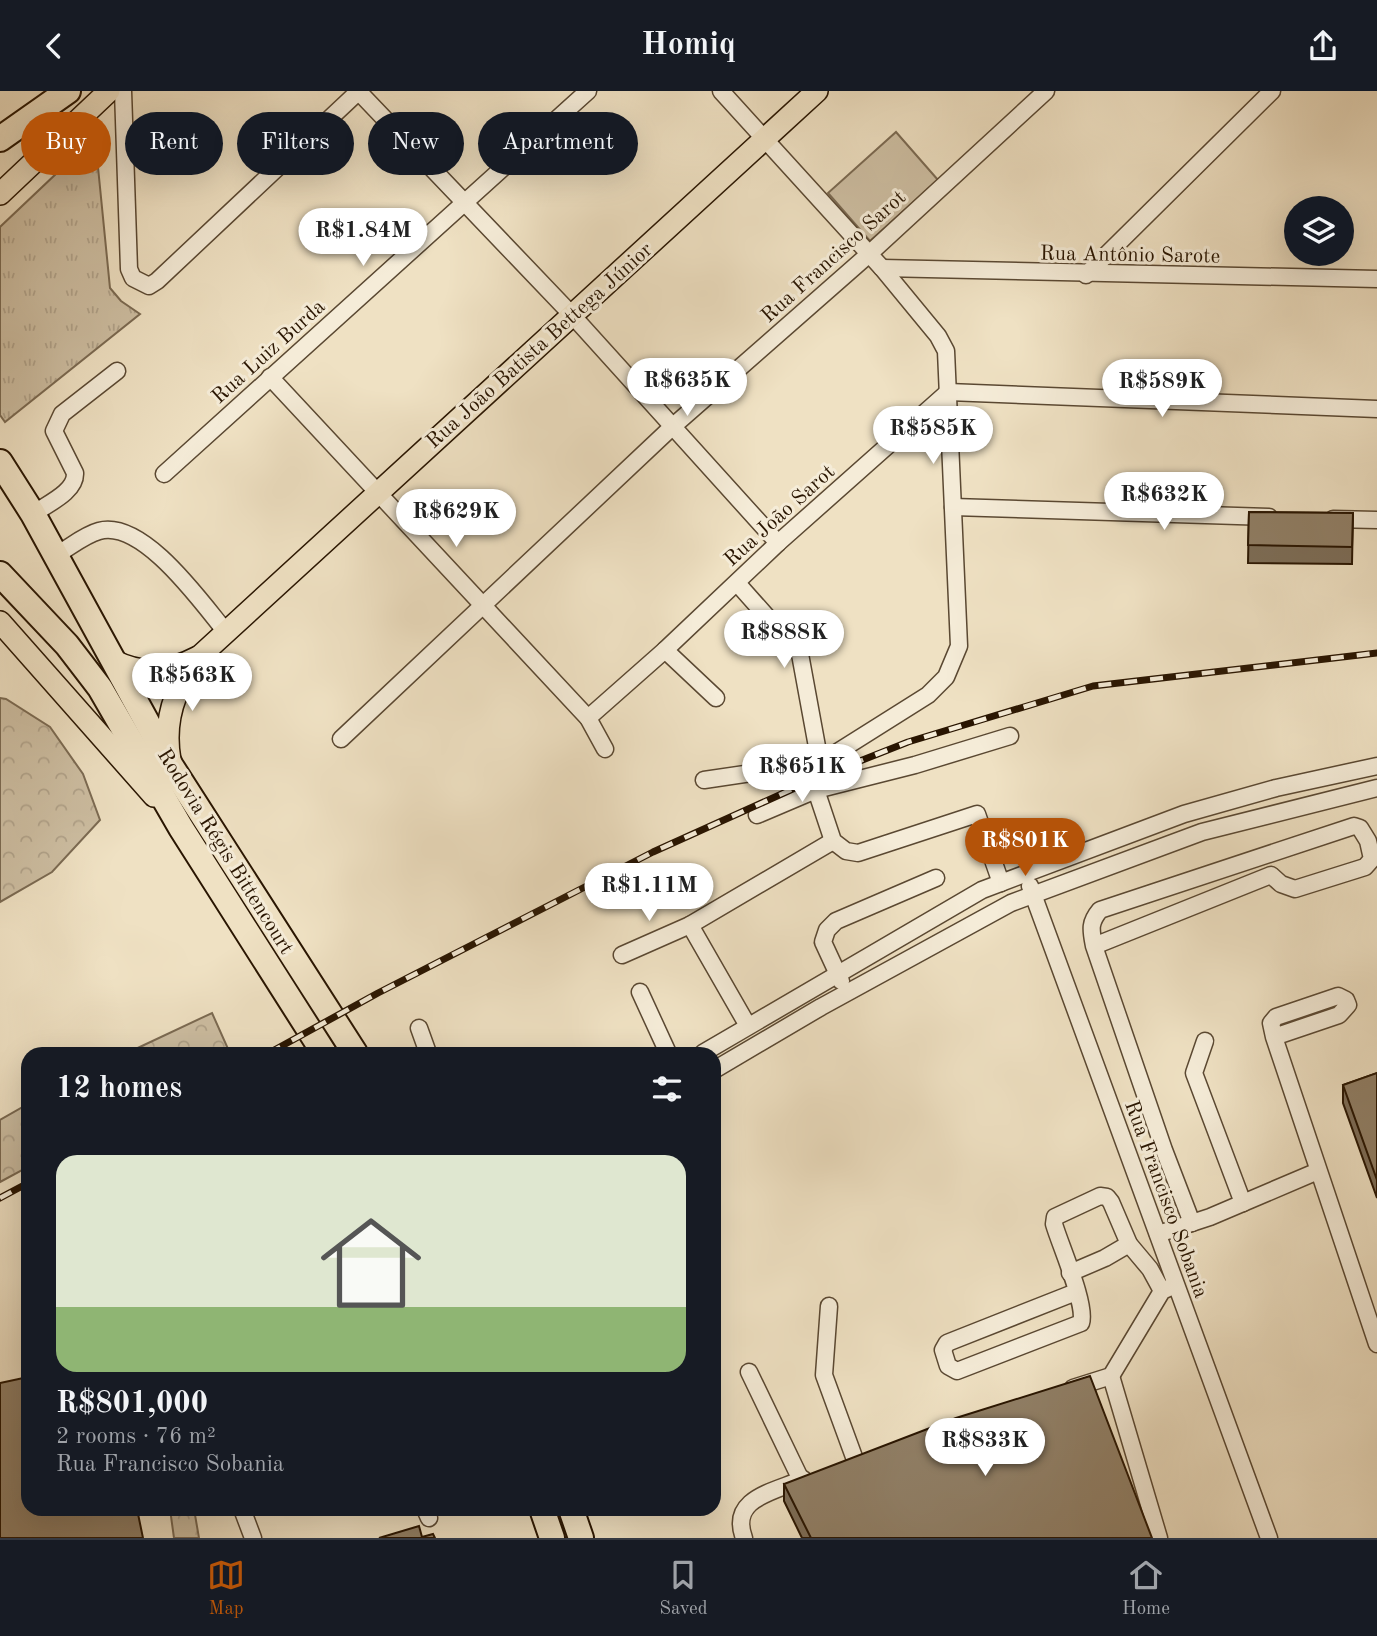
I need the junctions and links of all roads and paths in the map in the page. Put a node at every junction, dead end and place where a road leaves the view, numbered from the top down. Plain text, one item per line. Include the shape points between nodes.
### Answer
1 (68, 91) edge
2 (123, 91) edge
3 (359, 91) edge
4 (588, 91) edge
5 (721, 91) edge
6 (817, 91) edge
7 (1045, 91) edge
8 (1272, 91) edge
9 (104, 96) edge
10 (0, 139) edge
11 (764, 139) junction
12 (0, 194) edge
13 (464, 202) junction
14 (868, 255) junction
15 (881, 268) junction
16 (1086, 275) junction
17 (1377, 279) edge
18 (572, 315) junction
19 (117, 371) dead end
20 (270, 377) junction
21 (948, 392) junction
22 (1377, 409) edge
23 (671, 428) junction
24 (0, 462) edge
25 (164, 474) dead end
26 (377, 493) junction
27 (953, 507) junction
28 (33, 514) junction
29 (1281, 517) edge
30 (1322, 519) edge
31 (1377, 520) edge
32 (778, 543) junction
33 (56, 555) junction
34 (0, 575) edge
35 (737, 583) junction
36 (482, 603) junction
37 (0, 622) edge
38 (226, 632) junction
39 (665, 650) junction
40 (200, 656) junction
41 (114, 661) junction
42 (716, 698) dead end
43 (588, 718) junction
44 (1010, 736) dead end
45 (341, 739) dead end
46 (605, 749) dead end
47 (820, 763) junction
48 (171, 766) junction
49 (1377, 766) edge
50 (1352, 770) junction
51 (704, 781) dead end
52 (1377, 788) edge
53 (816, 790) junction
54 (1357, 792) junction
55 (1216, 804) junction
56 (757, 815) dead end
57 (1222, 826) junction
58 (181, 828) junction
59 (833, 841) junction
60 (1076, 855) junction
61 (1025, 874) junction
62 (1084, 876) junction
63 (936, 878) dead end
64 (1001, 883) junction
65 (1033, 895) junction
66 (690, 925) junction
67 (1094, 946) junction
68 (622, 955) dead end
69 (837, 973) junction
70 (640, 992) dead end
71 (847, 992) junction
72 (748, 1026) junction
73 (419, 1028) dead end
74 (1274, 1037) dead end
75 (1205, 1041) dead end
76 (320, 1047) edge
77 (351, 1047) edge
78 (426, 1047) edge
79 (665, 1047) edge
80 (713, 1047) edge
81 (721, 1066) edge
82 (1318, 1171) junction
83 (1243, 1203) junction
84 (1192, 1223) junction
85 (1158, 1234) junction
86 (1129, 1244) junction
87 (1070, 1273) junction
88 (1169, 1288) junction
89 (1076, 1292) junction
90 (829, 1306) dead end
91 (1377, 1344) edge
92 (749, 1372) dead end
93 (1111, 1376) junction
94 (1060, 1392) edge
95 (855, 1457) edge
96 (822, 1471) edge
97 (801, 1480) junction
98 (245, 1516) edge
99 (544, 1516) edge
100 (574, 1516) edge
101 (253, 1538) edge
102 (552, 1538) edge
103 (584, 1538) edge
104 (744, 1538) edge
105 (1160, 1538) edge
106 (1269, 1538) edge

1 - 10 highway
2 - 3 street via 129,269 149,286
3 - 13 street
4 - 13 street, Rua Luiz Burda
5 - 11 street
6 - 11 main road, Rua João Batista Bettega Júnior
7 - 14 street, Rua Francisco Sarot
8 - 16 street
9 - 12 main road
11 - 14 street
11 - 18 main road, Rua João Batista Bettega Júnior
13 - 18 street
13 - 20 street, Rua Luiz Burda
14 - 15 street
14 - 23 street, Rua Francisco Sarot
15 - 16 street, Rua Antônio Sarote
15 - 21 street via 938,336 946,351
16 - 17 street, Rua Antônio Sarote
18 - 23 street
18 - 26 main road, Rua João Batista Bettega Júnior
19 - 28 street via 62,414 54,431 76,480
20 - 25 street, Rua Luiz Burda
20 - 26 street
21 - 22 street
21 - 27 street
21 - 32 street, Rua João Sarot
23 - 32 street
23 - 36 street, Rua Francisco Sarot
24 - 28 highway, Rodovia Régis Bittencourt
26 - 36 street
26 - 38 main road, Rua João Batista Bettega Júnior
27 - 29 street
27 - 47 street via 959,646 946,677 928,695
28 - 33 highway, Rodovia Régis Bittencourt
30 - 31 street
32 - 35 street, Rua João Sarot
33 - 38 street via 97,532 112,530 133,538 164,561
33 - 41 highway, Rodovia Régis Bittencourt
34 - 58 highway, Rodovia Régis Bittencourt via 87,670
35 - 39 street, Rua João Sarot
35 - 47 street via 800,654
36 - 43 street
36 - 45 street, Rua Francisco Sarot
37 - 58 main road
38 - 40 main road, Rua João Batista Bettega Júnior
39 - 42 street
39 - 43 street, Rua João Sarot
40 - 41 main road, Rua João Batista Bettega Júnior via 176,668 150,672
40 - 48 main road, Rua João Batista Bettega Júnior via 181,683 170,713 167,746
41 - 48 highway, Rodovia Régis Bittencourt
43 - 46 street
44 - 53 street
47 - 51 street
47 - 53 street
48 - 77 highway, Rodovia Régis Bittencourt
49 - 50 street
50 - 54 street
50 - 55 street
52 - 54 street
53 - 56 street
53 - 59 street
54 - 57 street
55 - 57 street
55 - 60 street
57 - 62 street
58 - 76 highway, Rodovia Régis Bittencourt
59 - 64 street via 858,853 977,814
59 - 66 street
60 - 61 street
60 - 62 street
61 - 64 street
61 - 65 street, Rua Francisco Sobania
62 - 65 street
63 - 69 street via 836,921 823,942
64 - 69 street via 968,897
65 - 71 street
65 - 85 street, Rua Francisco Sobania
66 - 68 street
66 - 72 street
67 - 67 street via 1090,926 1100,911 1354,826 1368,841 1372,859 1365,867 1295,889 1271,875
67 - 84 street
69 - 71 street
69 - 72 street
70 - 79 street
71 - 81 street
72 - 80 street
73 - 78 street
74 - 82 street
75 - 83 street via 1194,1073
82 - 83 street
82 - 91 street
83 - 84 street
84 - 85 street
85 - 88 street, Rua Francisco Sobania
86 - 87 street
86 - 87 street via 1107,1197 1060,1212 1054,1224
86 - 88 street
87 - 89 street
88 - 93 street
88 - 106 street, Rua Francisco Sobania
89 - 89 street via 1083,1316 1076,1327 957,1371 948,1366 943,1350 947,1343
90 - 95 street via 824,1375
92 - 97 street
93 - 94 street
93 - 105 street
96 - 97 street
97 - 104 street via 750,1502 738,1523
98 - 101 street
99 - 102 highway
100 - 103 highway

